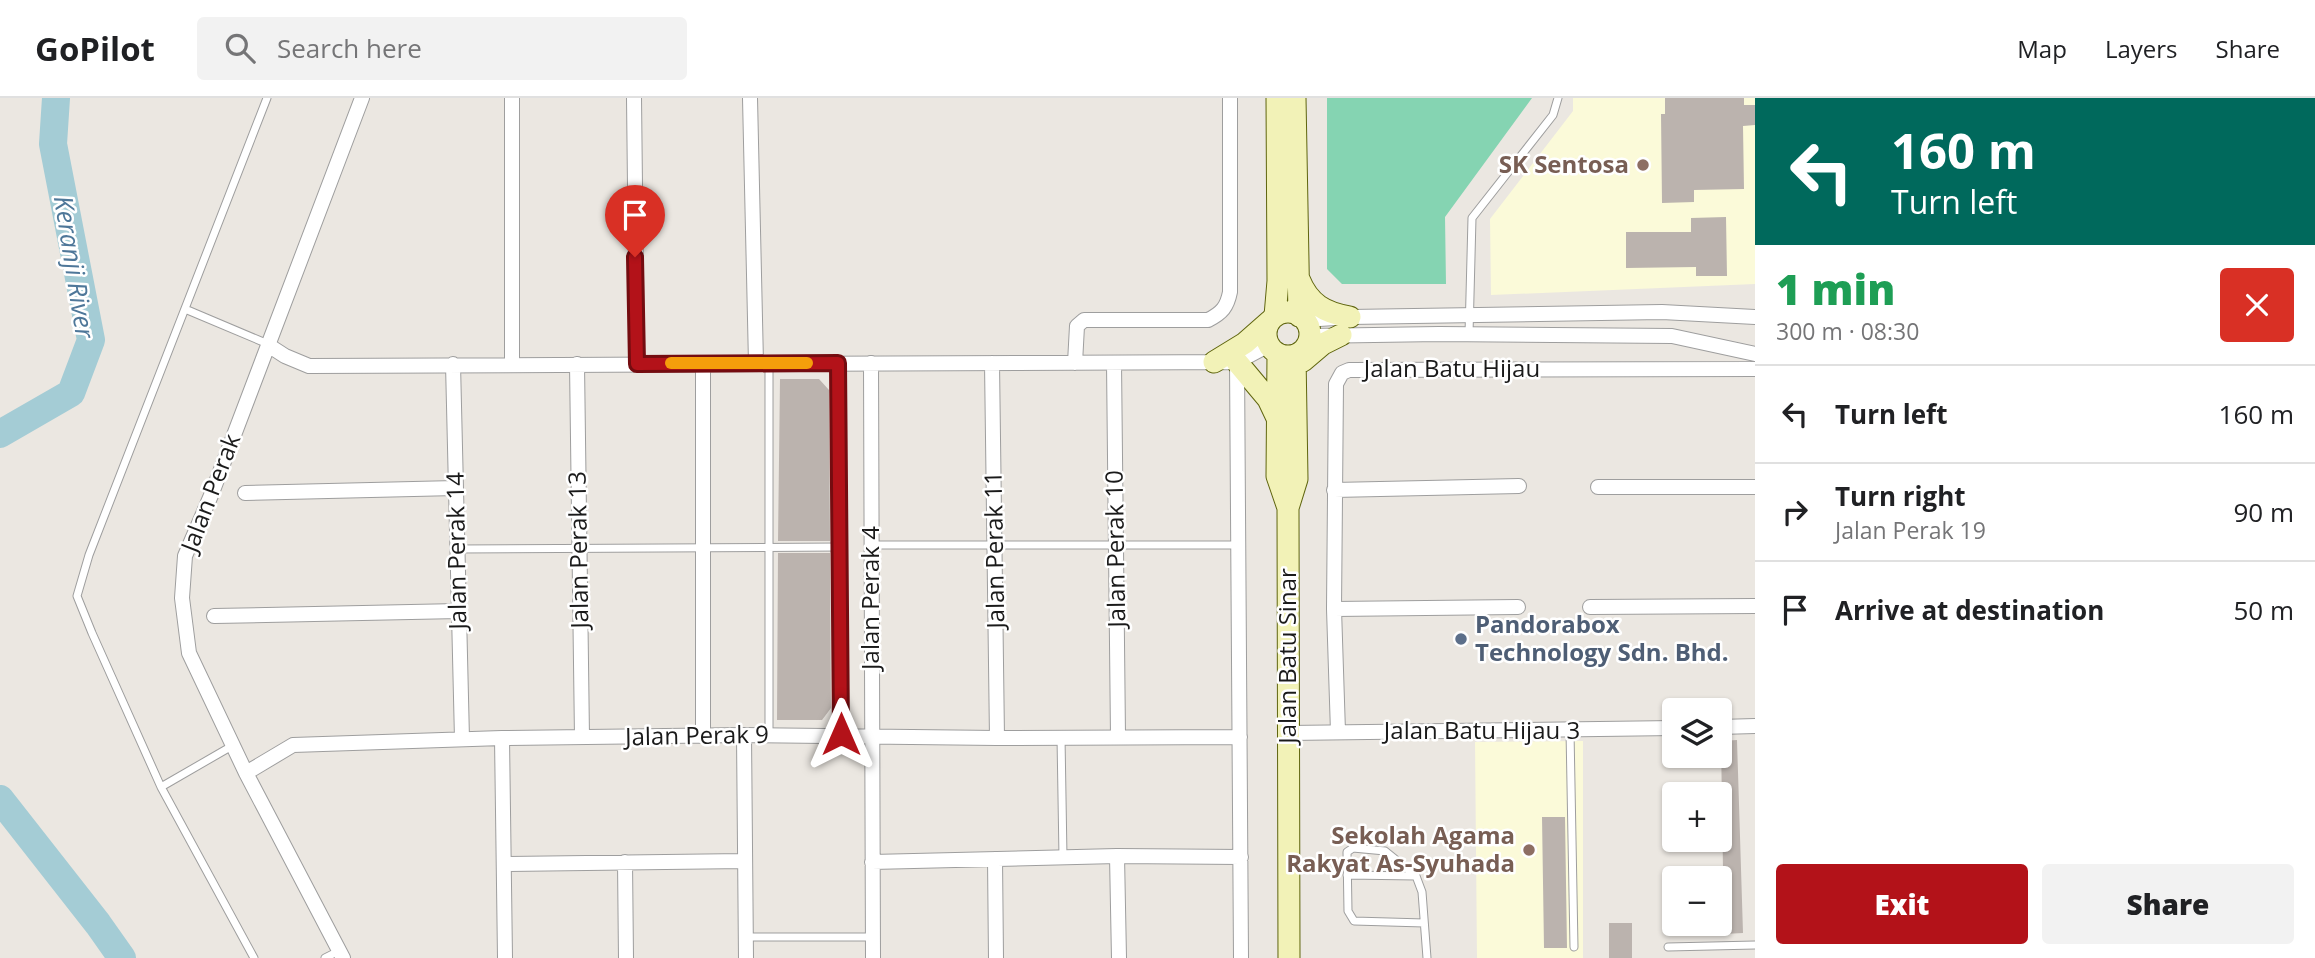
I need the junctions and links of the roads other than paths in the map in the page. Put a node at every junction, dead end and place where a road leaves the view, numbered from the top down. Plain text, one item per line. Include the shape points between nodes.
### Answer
1 (267, 98) edge
2 (362, 98) edge
3 (512, 98) edge
4 (634, 98) edge
5 (750, 98) edge
6 (1230, 98) edge
7 (1278, 98) edge
8 (1295, 98) edge
9 (1558, 98) edge
10 (1297, 274) junction
11 (185, 309) junction
12 (1469, 314) junction
13 (1755, 317) edge
14 (1273, 318) junction
15 (1304, 324) junction
16 (1346, 326) junction
17 (1469, 335) junction
18 (268, 345) junction
19 (1755, 354) edge
20 (1284, 358) junction
21 (1214, 362) junction
22 (1237, 362) junction
23 (704, 363) junction
24 (763, 363) junction
25 (838, 363) junction
26 (871, 363) junction
27 (992, 363) junction
28 (1075, 363) junction
29 (1114, 363) junction
30 (453, 364) junction
31 (512, 364) junction
32 (577, 364) junction
33 (637, 364) junction
34 (1755, 369) edge
35 (1278, 420) junction
36 (1519, 486) dead end
37 (1755, 486) edge
38 (1598, 487) dead end
39 (456, 488) junction
40 (1334, 490) junction
41 (245, 493) dead end
42 (1288, 508) junction
43 (1116, 544) junction
44 (872, 545) junction
45 (995, 545) junction
46 (1238, 545) junction
47 (839, 547) junction
48 (578, 548) junction
49 (703, 548) junction
50 (769, 548) junction
51 (457, 549) junction
52 (1755, 606) edge
53 (1518, 607) dead end
54 (1590, 607) dead end
55 (1334, 608) junction
56 (459, 611) junction
57 (214, 616) dead end
58 (1755, 726) edge
59 (1732, 727) edge
60 (1662, 728) edge
61 (1570, 731) junction
62 (1338, 732) junction
63 (1289, 733) junction
64 (841, 734) junction
65 (744, 735) junction
66 (769, 735) junction
67 (870, 735) junction
68 (703, 736) junction
69 (1062, 736) junction
70 (1118, 736) junction
71 (582, 737) junction
72 (1240, 737) junction
73 (502, 738) junction
74 (997, 738) junction
75 (462, 739) junction
76 (233, 746) junction
77 (246, 774) junction
78 (161, 787) junction
79 (1117, 856) junction
80 (1241, 857) junction
81 (1063, 858) junction
82 (995, 859) junction
83 (625, 862) junction
84 (744, 862) junction
85 (872, 862) junction
86 (504, 864) junction
87 (1347, 875) junction
88 (1416, 876) junction
89 (1424, 923) junction
90 (745, 937) junction
91 (872, 937) junction
92 (1755, 945) edge
93 (1574, 947) dead end
94 (1668, 947) dead end
95 (341, 954) edge
96 (254, 958) edge
97 (326, 958) edge
98 (505, 958) edge
99 (626, 958) edge
100 (746, 958) edge
101 (873, 958) edge
102 (996, 958) edge
103 (1119, 958) edge
104 (1241, 958) edge
105 (1289, 958) edge
106 (1427, 958) edge

1 - 11 lane
2 - 18 street, Jalan Perak
3 - 31 street
4 - 33 street
5 - 24 street
6 - 28 street via 1230,282 1222,313 1208,320 1084,320 1077,326
7 - 14 street via 1278,281
8 - 10 street
9 - 12 lane via 1553,115 1472,218
10 - 15 street
10 - 16 street via 1317,305
11 - 18 lane
11 - 78 lane via 77,596
12 - 13 street, Jalan Batu Hijau via 1662,312
12 - 16 street, Jalan Batu Hijau
12 - 17 lane
14 - 15 street via 1287,312
14 - 20 street via 1266,333
14 - 21 street via 1245,344
15 - 16 street, Jalan Batu Hijau
15 - 16 street, Jalan Batu Hijau
15 - 20 street via 1306,346
16 - 17 street, Jalan Batu Hijau
16 - 20 street via 1300,364
17 - 19 street, Jalan Batu Hijau via 1672,336
18 - 30 street via 309,366
18 - 76 street, Jalan Perak via 185,556 182,598 189,653
20 - 22 street
20 - 35 street
20 - 42 street, Jalan Batu Sinar via 1297,479
21 - 22 street
21 - 29 street
22 - 35 street via 1268,399
22 - 46 street, Jalan Batu Sinar
23 - 24 street
23 - 33 street
23 - 49 street
24 - 25 street
24 - 50 lane
25 - 26 street
25 - 47 street, Jalan Perak 4
26 - 27 street
26 - 44 street, Jalan Perak 4
27 - 28 street
27 - 45 street, Jalan Perak 11
28 - 29 street
29 - 43 street, Jalan Perak 10
30 - 31 street
30 - 39 street, Jalan Perak 14
31 - 32 street
32 - 33 street
32 - 48 street, Jalan Perak 13
34 - 40 street, Jalan Batu Hijau via 1349,370 1336,384
35 - 42 street via 1277,476
36 - 40 street
37 - 38 street
39 - 41 street
39 - 51 street, Jalan Perak 14
40 - 55 street, Jalan Batu Hijau
42 - 63 street, Jalan Batu Sinar
43 - 45 lane
43 - 46 lane
43 - 70 street, Jalan Perak 10
44 - 45 lane
44 - 67 street, Jalan Perak 4
45 - 74 street, Jalan Perak 11
46 - 72 street, Jalan Batu Sinar
47 - 50 lane
47 - 64 street, Jalan Perak 4
48 - 49 lane
48 - 51 lane
48 - 71 street, Jalan Perak 13
49 - 50 lane
49 - 68 street
50 - 66 lane
51 - 56 street, Jalan Perak 14
52 - 54 street
53 - 55 street
55 - 62 street, Jalan Batu Hijau
56 - 57 street
56 - 75 street, Jalan Perak 14
58 - 59 street
60 - 61 street, Jalan Batu Hijau 3
61 - 62 street, Jalan Batu Hijau 3
61 - 93 lane
62 - 63 street, Jalan Batu Hijau 3
63 - 105 street, Jalan Batu Sinar
64 - 66 street, Jalan Perak 9
64 - 67 street, Jalan Perak 9
65 - 66 street, Jalan Perak 9
65 - 68 street, Jalan Perak 9
65 - 84 street
67 - 74 street, Jalan Perak 9
67 - 85 street, Jalan Perak 4
68 - 71 street, Jalan Perak 9
69 - 70 street, Jalan Perak 9
69 - 74 street, Jalan Perak 9
69 - 81 lane
70 - 72 street, Jalan Perak 9
71 - 73 street, Jalan Perak 9
72 - 80 street, Jalan Batu Sinar
73 - 75 street, Jalan Perak 9
73 - 86 street
75 - 77 street, Jalan Perak 9 via 293,745
76 - 77 street, Jalan Perak
76 - 78 lane
77 - 95 street, Jalan Perak
78 - 96 lane
79 - 80 street
79 - 81 street
79 - 103 street
80 - 104 street, Jalan Batu Sinar
81 - 82 street
82 - 85 street
82 - 102 street
83 - 84 street
83 - 86 street
83 - 99 street
84 - 90 street
85 - 91 street, Jalan Perak 4
86 - 98 street
87 - 88 lane
87 - 88 lane via 1347,852 1353,848 1385,851
87 - 89 lane via 1348,911 1354,921
88 - 89 lane
89 - 106 lane
90 - 91 lane
90 - 100 street
91 - 101 street, Jalan Perak 4
92 - 94 lane
95 - 97 lane

